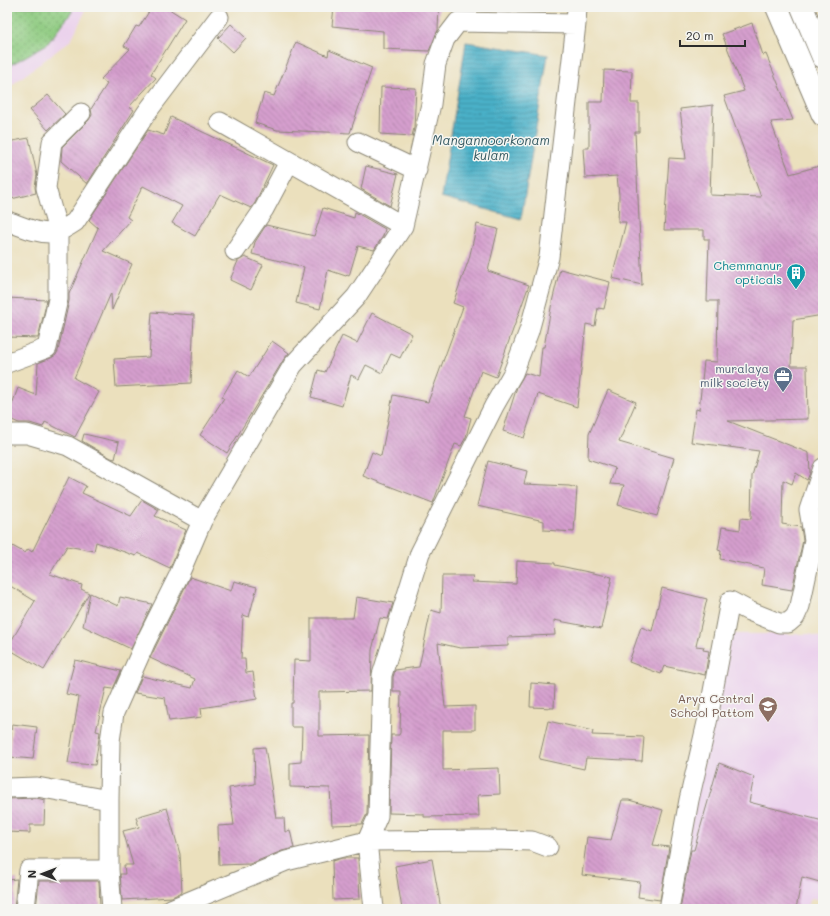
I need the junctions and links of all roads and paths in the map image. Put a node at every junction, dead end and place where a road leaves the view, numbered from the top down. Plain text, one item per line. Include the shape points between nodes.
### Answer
1 (777, 7) edge
2 (802, 7) edge
3 (577, 15) edge
4 (219, 17) dead end
5 (821, 45) edge
6 (794, 48) junction
7 (81, 113) dead end
8 (823, 115) edge
9 (220, 122) dead end
10 (358, 142) dead end
11 (288, 162) junction
12 (416, 170) junction
13 (7, 221) edge
14 (403, 226) junction
15 (58, 231) junction
16 (235, 250) dead end
17 (7, 363) edge
18 (9, 437) edge
19 (823, 468) edge
20 (202, 521) junction
21 (7, 788) edge
22 (108, 800) junction
23 (367, 842) junction
24 (548, 847) dead end
25 (108, 870) junction
26 (25, 909) edge
27 (112, 909) edge
28 (171, 909) edge
29 (374, 909) edge
30 (669, 909) edge

1 - 6 main road
2 - 5 main road
3 - 12 street via 458,22 445,39 436,64 431,104
3 - 23 street via 547,264 529,331 513,372 420,553 382,675 378,816
4 - 15 street via 147,112 75,222
5 - 6 street
6 - 8 main road
7 - 15 street via 52,142 46,188
9 - 11 street
10 - 12 street
11 - 14 street
11 - 16 street via 264,209
12 - 14 street
13 - 15 street via 37,232
14 - 20 street via 356,297 293,365
15 - 17 street via 58,300 47,348
18 - 20 street via 27,434 68,446
19 - 30 street via 809,510 814,540 800,606 795,617 788,623 779,623 730,601
20 - 22 street via 114,713 110,741
21 - 22 street via 37,787
22 - 25 street
23 - 24 street via 488,840 532,842
23 - 28 street via 286,860
23 - 29 street
25 - 26 street via 29,870
25 - 27 street

